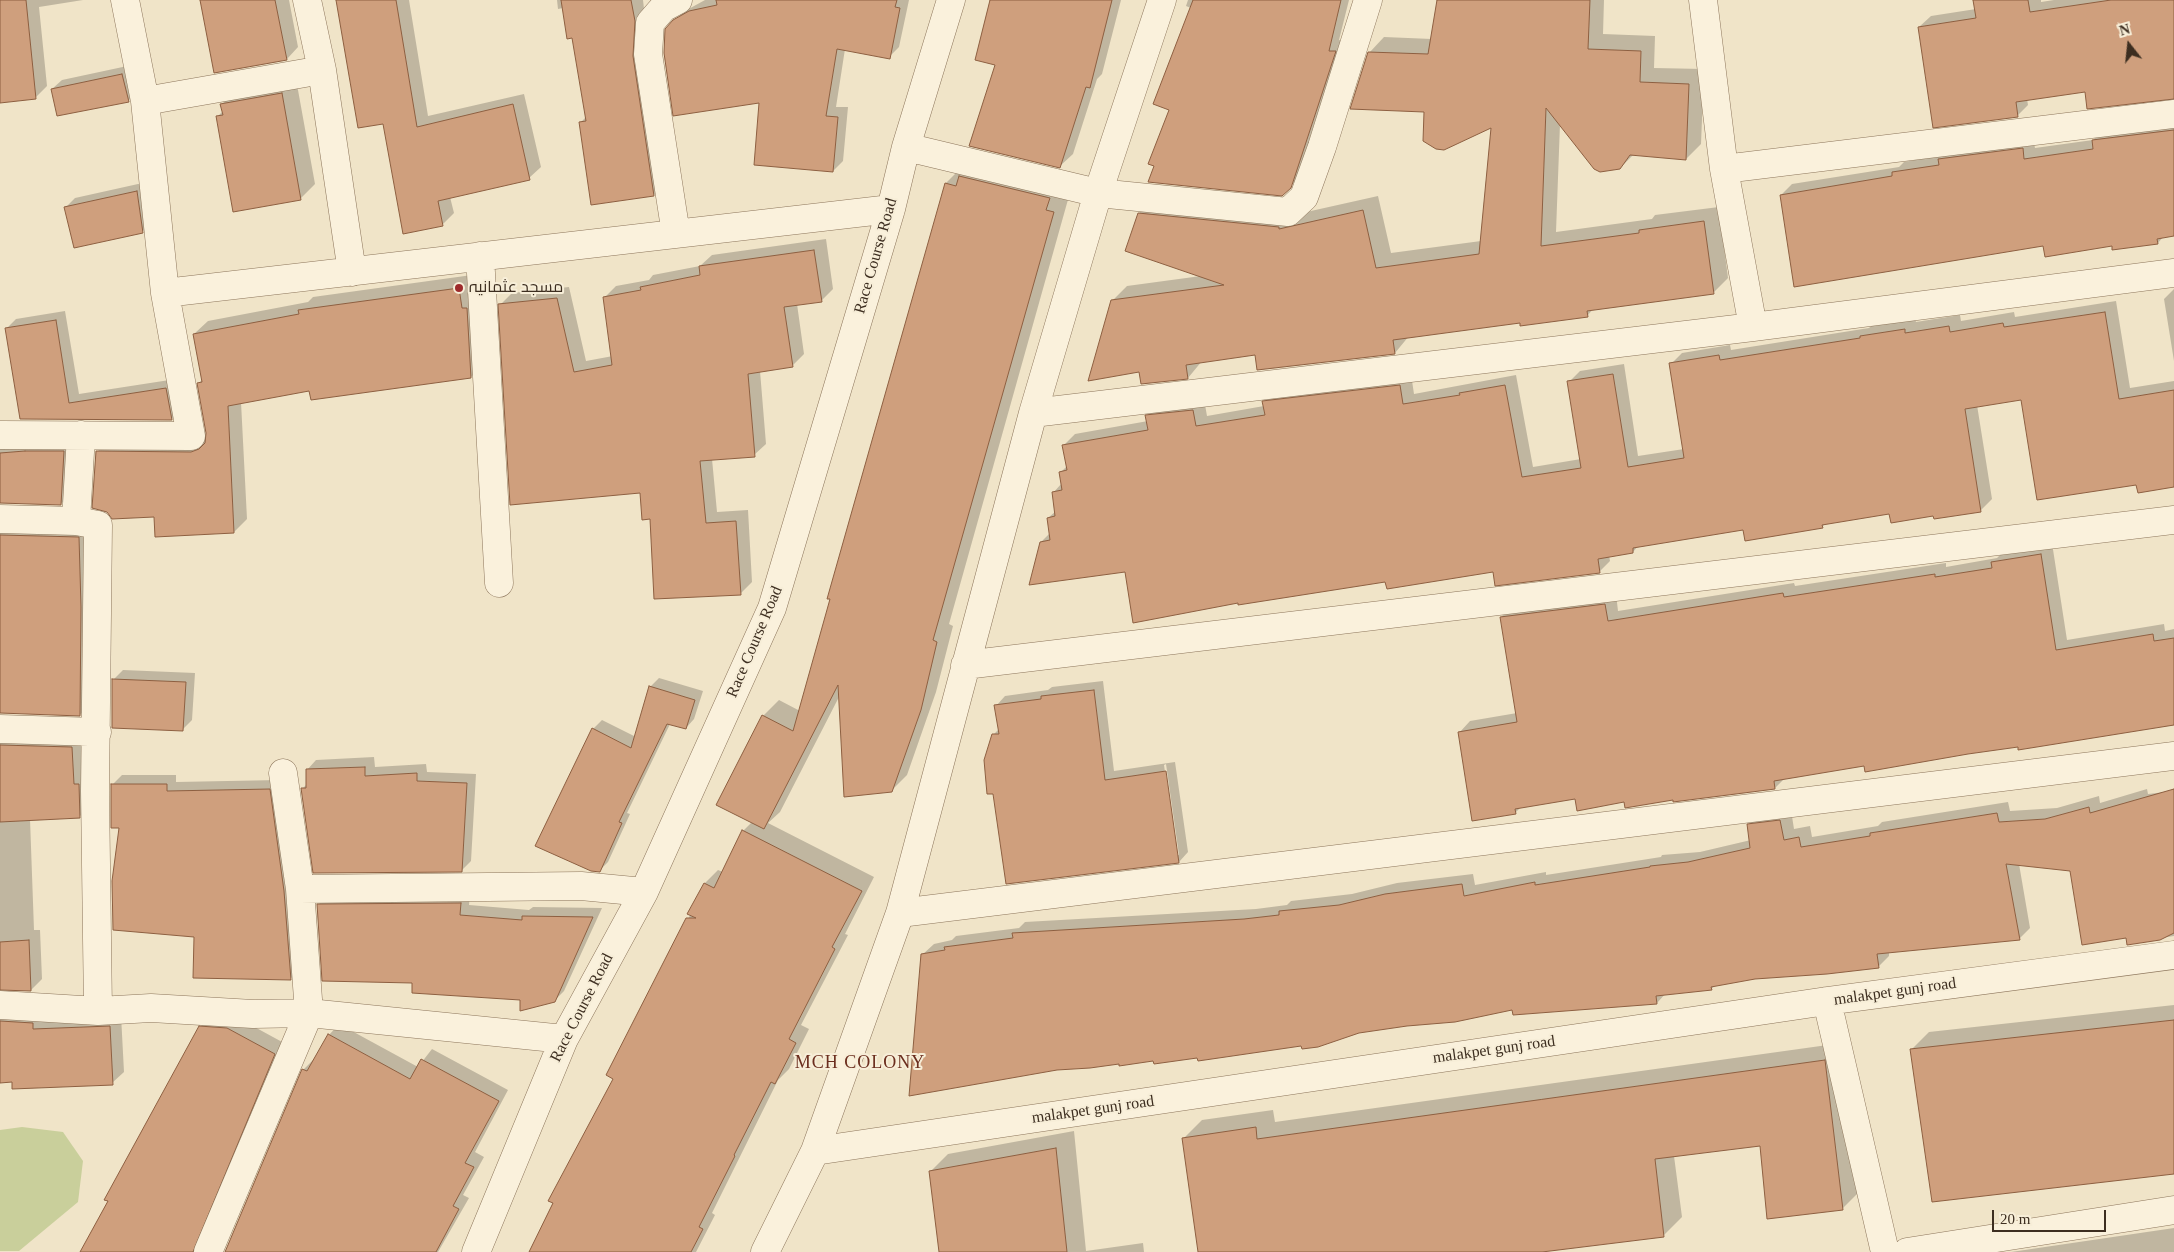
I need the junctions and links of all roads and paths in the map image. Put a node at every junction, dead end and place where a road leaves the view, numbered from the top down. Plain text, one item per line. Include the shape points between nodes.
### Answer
1 (125, 0) edge
2 (307, 0) edge
3 (678, 0) edge
4 (951, 0) edge
5 (1162, 0) edge
6 (1368, 0) edge
7 (1703, 0) edge
8 (322, 70) junction
9 (145, 101) junction
10 (2174, 114) edge
11 (906, 147) junction
12 (1724, 169) junction
13 (1098, 192) junction
14 (891, 209) junction
15 (676, 234) junction
16 (480, 256) junction
17 (352, 272) junction
18 (2174, 273) edge
19 (165, 293) junction
20 (1753, 328) junction
21 (1033, 413) junction
22 (0, 435) edge
23 (81, 435) junction
24 (0, 519) edge
25 (2174, 520) edge
26 (76, 521) junction
27 (499, 583) dead end
28 (965, 665) junction
29 (0, 729) edge
30 (97, 732) junction
31 (2174, 756) edge
32 (284, 773) dead end
33 (300, 889) junction
34 (644, 892) junction
35 (900, 914) junction
36 (2174, 955) edge
37 (1827, 1001) junction
38 (0, 1005) edge
39 (98, 1011) junction
40 (309, 1013) junction
41 (564, 1039) junction
42 (815, 1151) junction
43 (2174, 1210) edge
44 (208, 1252) edge
45 (476, 1252) edge
46 (765, 1252) edge
47 (1885, 1252) edge
48 (1907, 1252) edge

1 - 9 street
2 - 8 street
3 - 15 street via 663,8 650,22 648,54
4 - 11 street, Race Course Road
5 - 13 street
6 - 13 street via 1304,197 1288,212
7 - 12 street
8 - 9 street
8 - 17 street
9 - 19 street
10 - 12 street
11 - 13 street
11 - 14 street, Race Course Road
12 - 20 street
13 - 21 street
14 - 15 street
14 - 34 street, Race Course Road via 772,608
15 - 16 street
16 - 17 street
16 - 27 street
17 - 19 street
18 - 20 street
19 - 23 street via 191,436
20 - 21 street
21 - 28 street
22 - 23 street
23 - 26 street
24 - 26 street
25 - 28 street
26 - 30 street via 98,525
28 - 35 street
29 - 30 street
30 - 39 street
31 - 35 street
32 - 33 street
33 - 34 street via 581,886
33 - 40 street
34 - 41 street, Race Course Road
35 - 42 street
36 - 37 street, malakpet gunj road
37 - 42 street, malakpet gunj road
37 - 47 street
38 - 39 street
39 - 40 street via 151,1008 253,1014
40 - 41 street
40 - 44 street
41 - 45 street, Race Course Road
42 - 46 street
43 - 48 street

